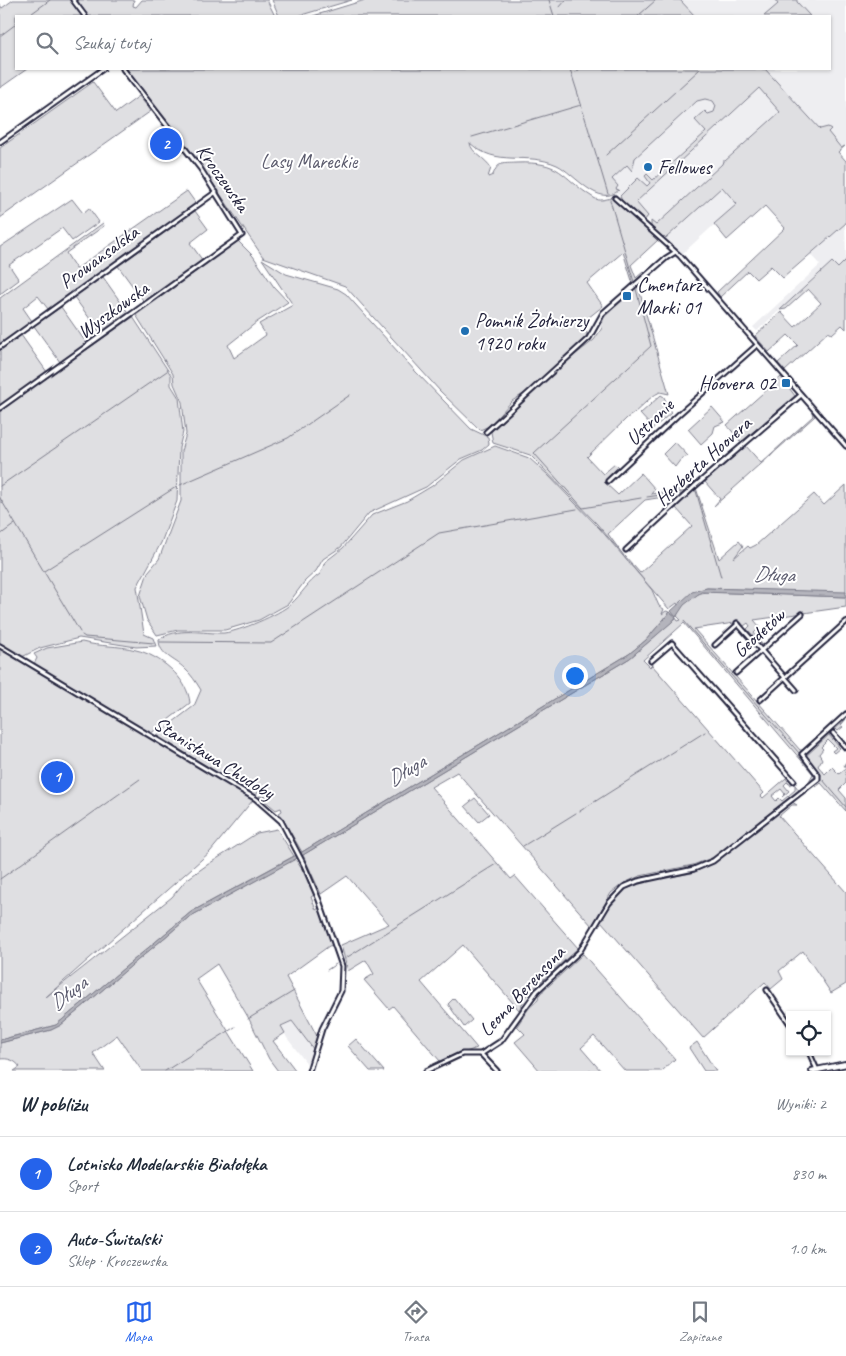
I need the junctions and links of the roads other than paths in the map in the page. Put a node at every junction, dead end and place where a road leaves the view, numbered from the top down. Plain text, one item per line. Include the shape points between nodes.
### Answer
1 (73, 0) edge
2 (84, 15) edge
3 (102, 70) edge
4 (124, 70) edge
5 (0, 142) edge
6 (216, 192) junction
7 (615, 198) dead end
8 (242, 235) joint
9 (674, 253) junction
10 (757, 345) junction
11 (0, 347) edge
12 (801, 395) junction
13 (0, 408) edge
14 (486, 432) dead end
15 (846, 446) edge
16 (608, 481) dead end
17 (626, 550) dead end
18 (802, 614) dead end
19 (846, 622) edge
20 (714, 645) dead end
21 (0, 646) edge
22 (762, 650) junction
23 (651, 661) dead end
24 (736, 673) dead end
25 (785, 677) junction
26 (796, 690) dead end
27 (760, 700) dead end
28 (846, 714) edge
29 (833, 733) dead end
30 (846, 748) edge
31 (794, 781) dead end
32 (767, 990) dead end
33 (786, 1018) edge
34 (481, 1054) junction
35 (810, 1056) edge
36 (846, 1064) edge
37 (814, 1070) edge
38 (310, 1071) edge
39 (426, 1071) edge
40 (497, 1071) edge

1 - 2 street
3 - 5 street
4 - 6 street, Kroczewska
6 - 8 street, Kroczewska
6 - 11 street, Prowansalska
7 - 9 street
8 - 13 street, Wyszkowska
9 - 10 street
9 - 14 street via 603,313 589,338
10 - 12 street
10 - 16 street, Ustronie
12 - 15 street
12 - 17 street, Herberta Hoovera
18 - 22 street, Geodetów
19 - 25 street
20 - 22 street via 738,623
21 - 38 street, Stanisława Chudoby via 258,800 281,821 304,865 337,948 343,976 341,992 322,1029
22 - 24 street, Geodetów
22 - 25 street
23 - 31 street via 672,643
25 - 26 street
25 - 27 street
28 - 34 street, Leona Berensona via 802,754 818,779 718,858 694,869 638,881 619,891 579,953 537,991 503,1039
29 - 30 street
32 - 33 street
34 - 39 street, Leona Berensona via 462,1054
34 - 40 street
35 - 37 street
36 - 37 street

